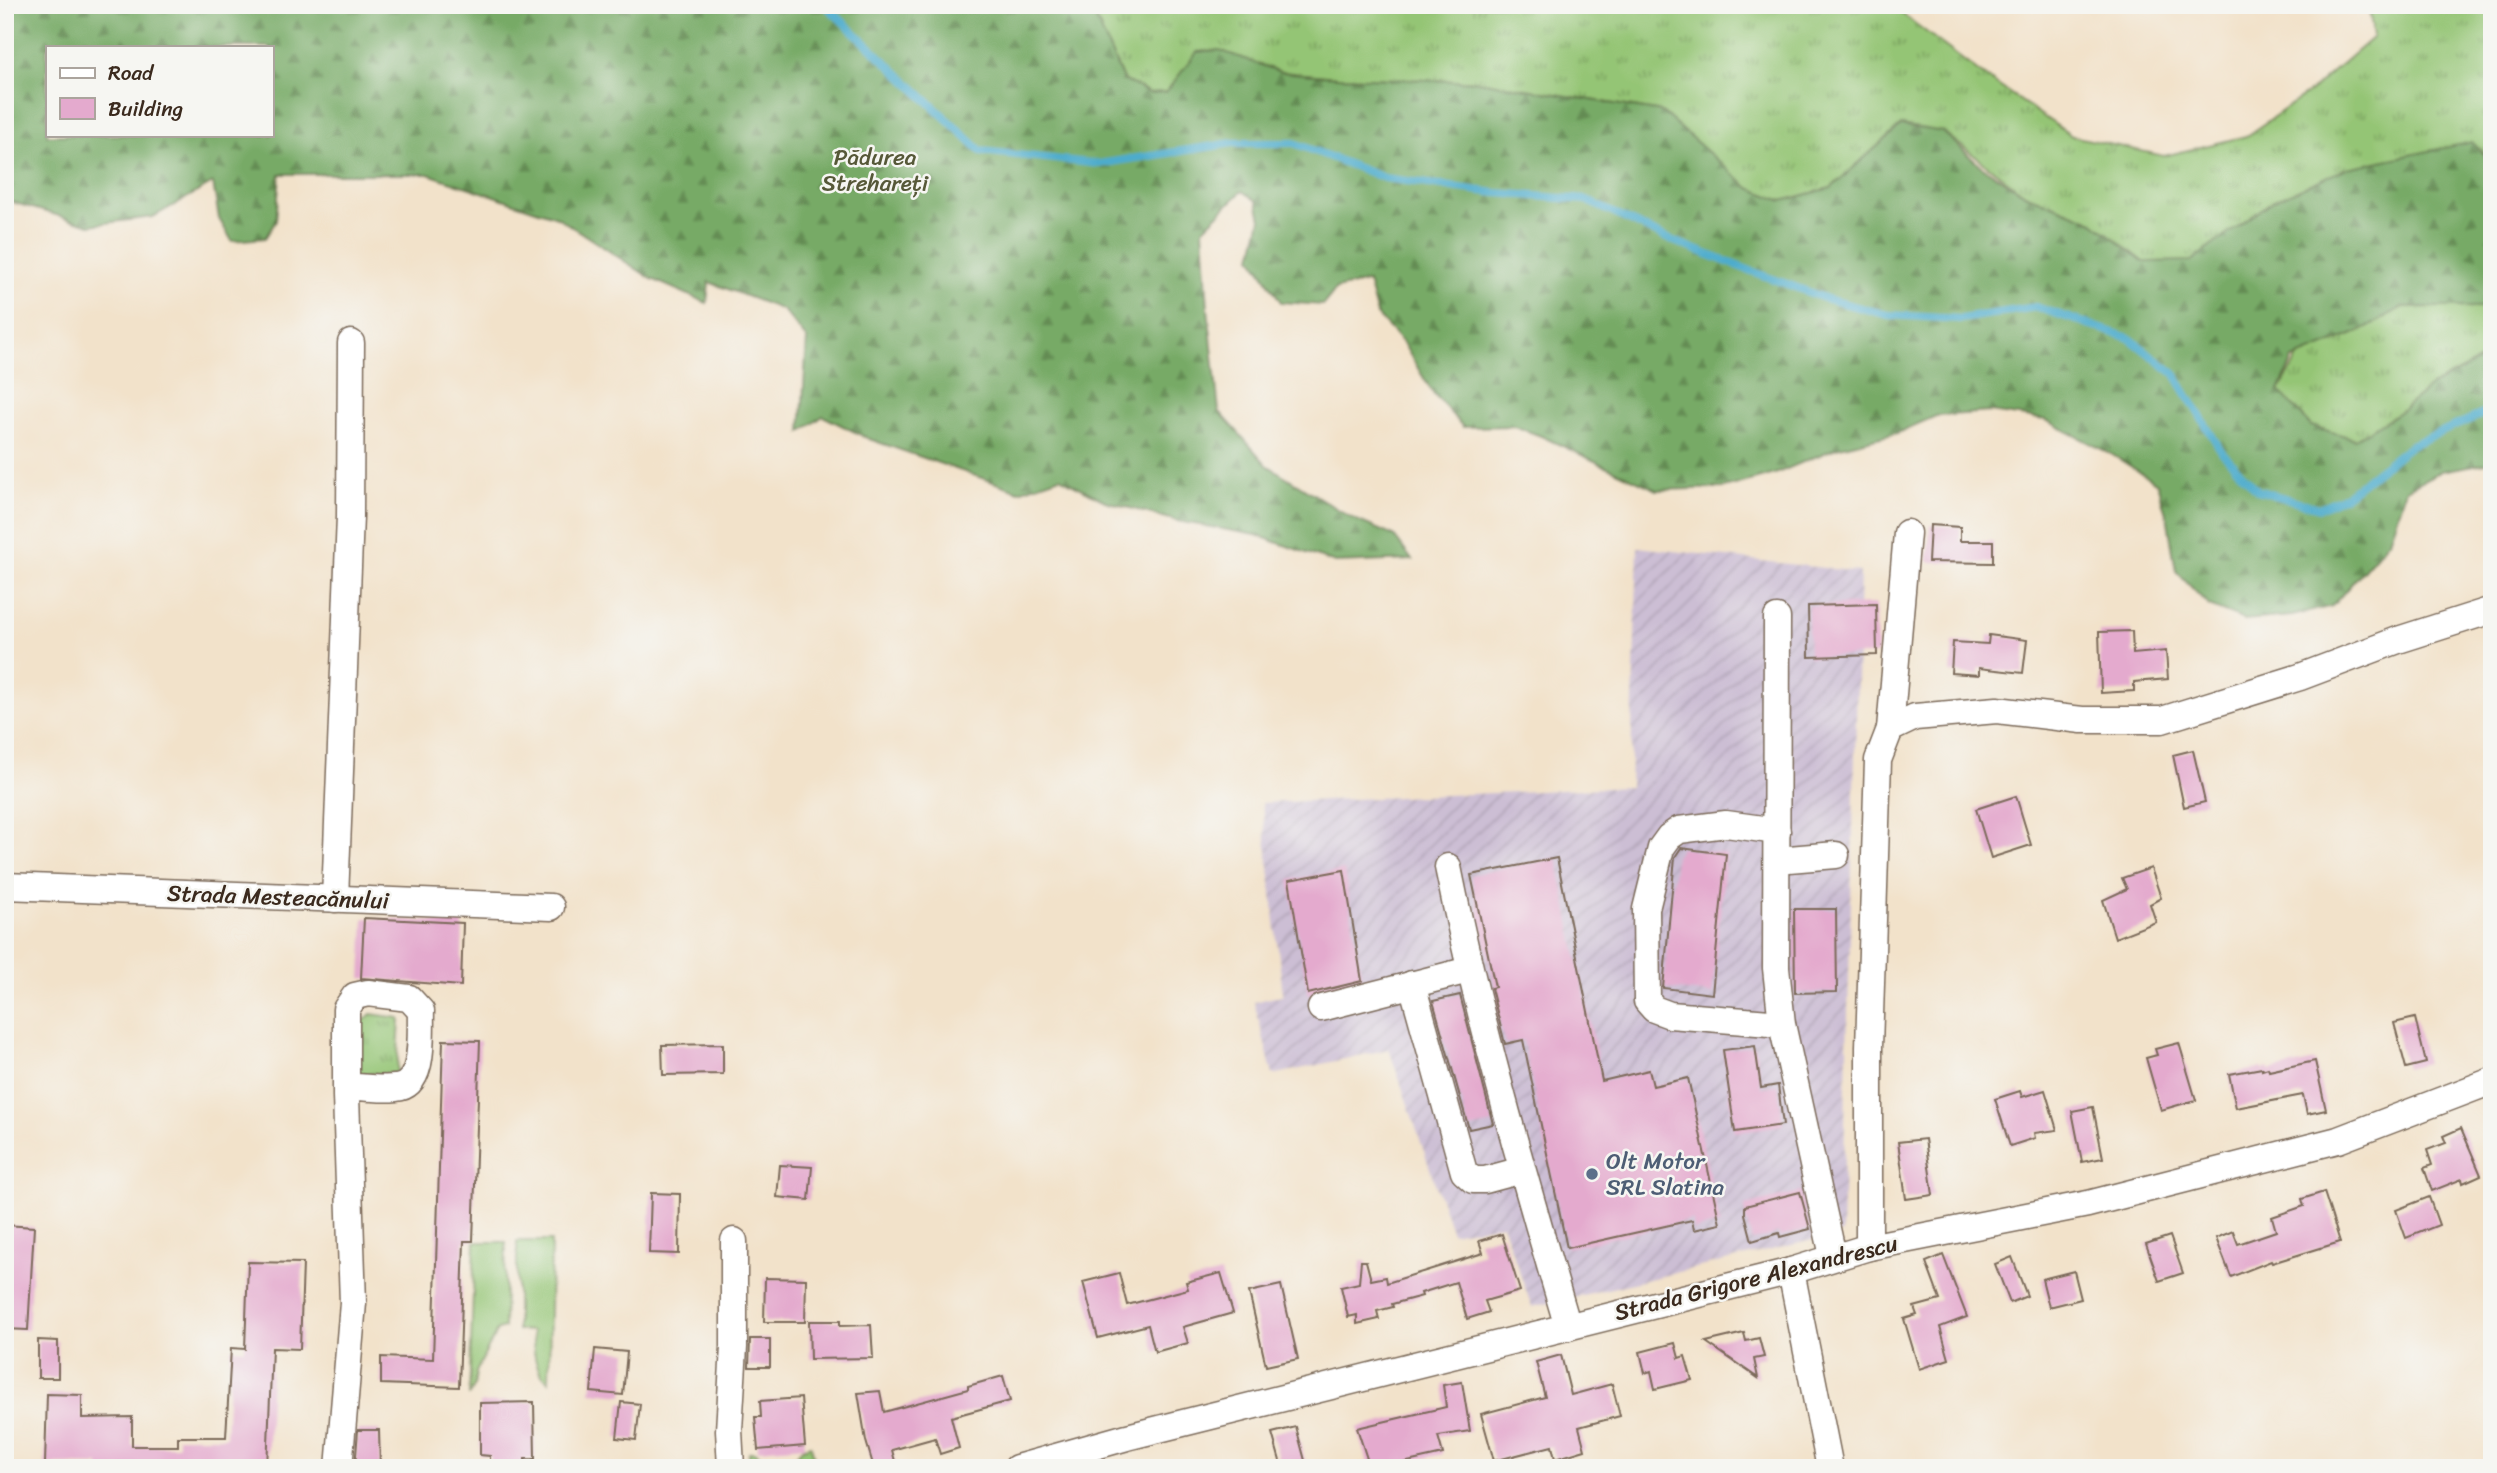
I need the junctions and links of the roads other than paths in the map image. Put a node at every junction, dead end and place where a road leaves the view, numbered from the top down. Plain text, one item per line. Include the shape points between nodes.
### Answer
1 (351, 343) dead end
2 (1907, 533) dead end
3 (2492, 610) edge
4 (1777, 618) dead end
5 (1890, 729) junction
6 (1777, 831) junction
7 (1836, 855) dead end
8 (1777, 860) junction
9 (1448, 867) dead end
10 (5, 886) edge
11 (335, 899) junction
12 (551, 907) dead end
13 (1469, 971) junction
14 (1412, 984) junction
15 (1321, 1008) dead end
16 (1782, 1024) junction
17 (2492, 1081) edge
18 (346, 1086) dead end
19 (1522, 1170) junction
20 (734, 1241) dead end
21 (1869, 1247) junction
22 (1833, 1256) junction
23 (1791, 1271) junction
24 (1568, 1326) junction
25 (339, 1468) edge
26 (731, 1468) edge
27 (1017, 1468) edge
28 (1830, 1468) edge

1 - 11 street via 350,516
2 - 5 street
3 - 5 street via 2162,720 2082,720 1997,710 1915,717
4 - 6 street
5 - 21 street via 1878,760 1869,1047
6 - 8 street
6 - 16 street via 1726,824 1679,830 1669,837 1661,848 1646,909 1647,1001 1654,1009 1670,1014
7 - 8 street
8 - 16 street via 1776,968
9 - 13 street
10 - 11 street, Strada Mesteacănului
11 - 12 street, Strada Mesteacănului
13 - 14 street
13 - 19 street
14 - 15 street
14 - 19 street via 1464,1172 1473,1180 1485,1180
16 - 22 street
17 - 21 street, Strada Grigore Alexandrescu via 2338,1140 2088,1204
18 - 25 street via 353,1303
19 - 24 street
20 - 26 street
21 - 22 street, Strada Grigore Alexandrescu
22 - 23 street, Strada Grigore Alexandrescu
23 - 24 street, Strada Grigore Alexandrescu
23 - 28 street
24 - 27 street, Strada Grigore Alexandrescu

